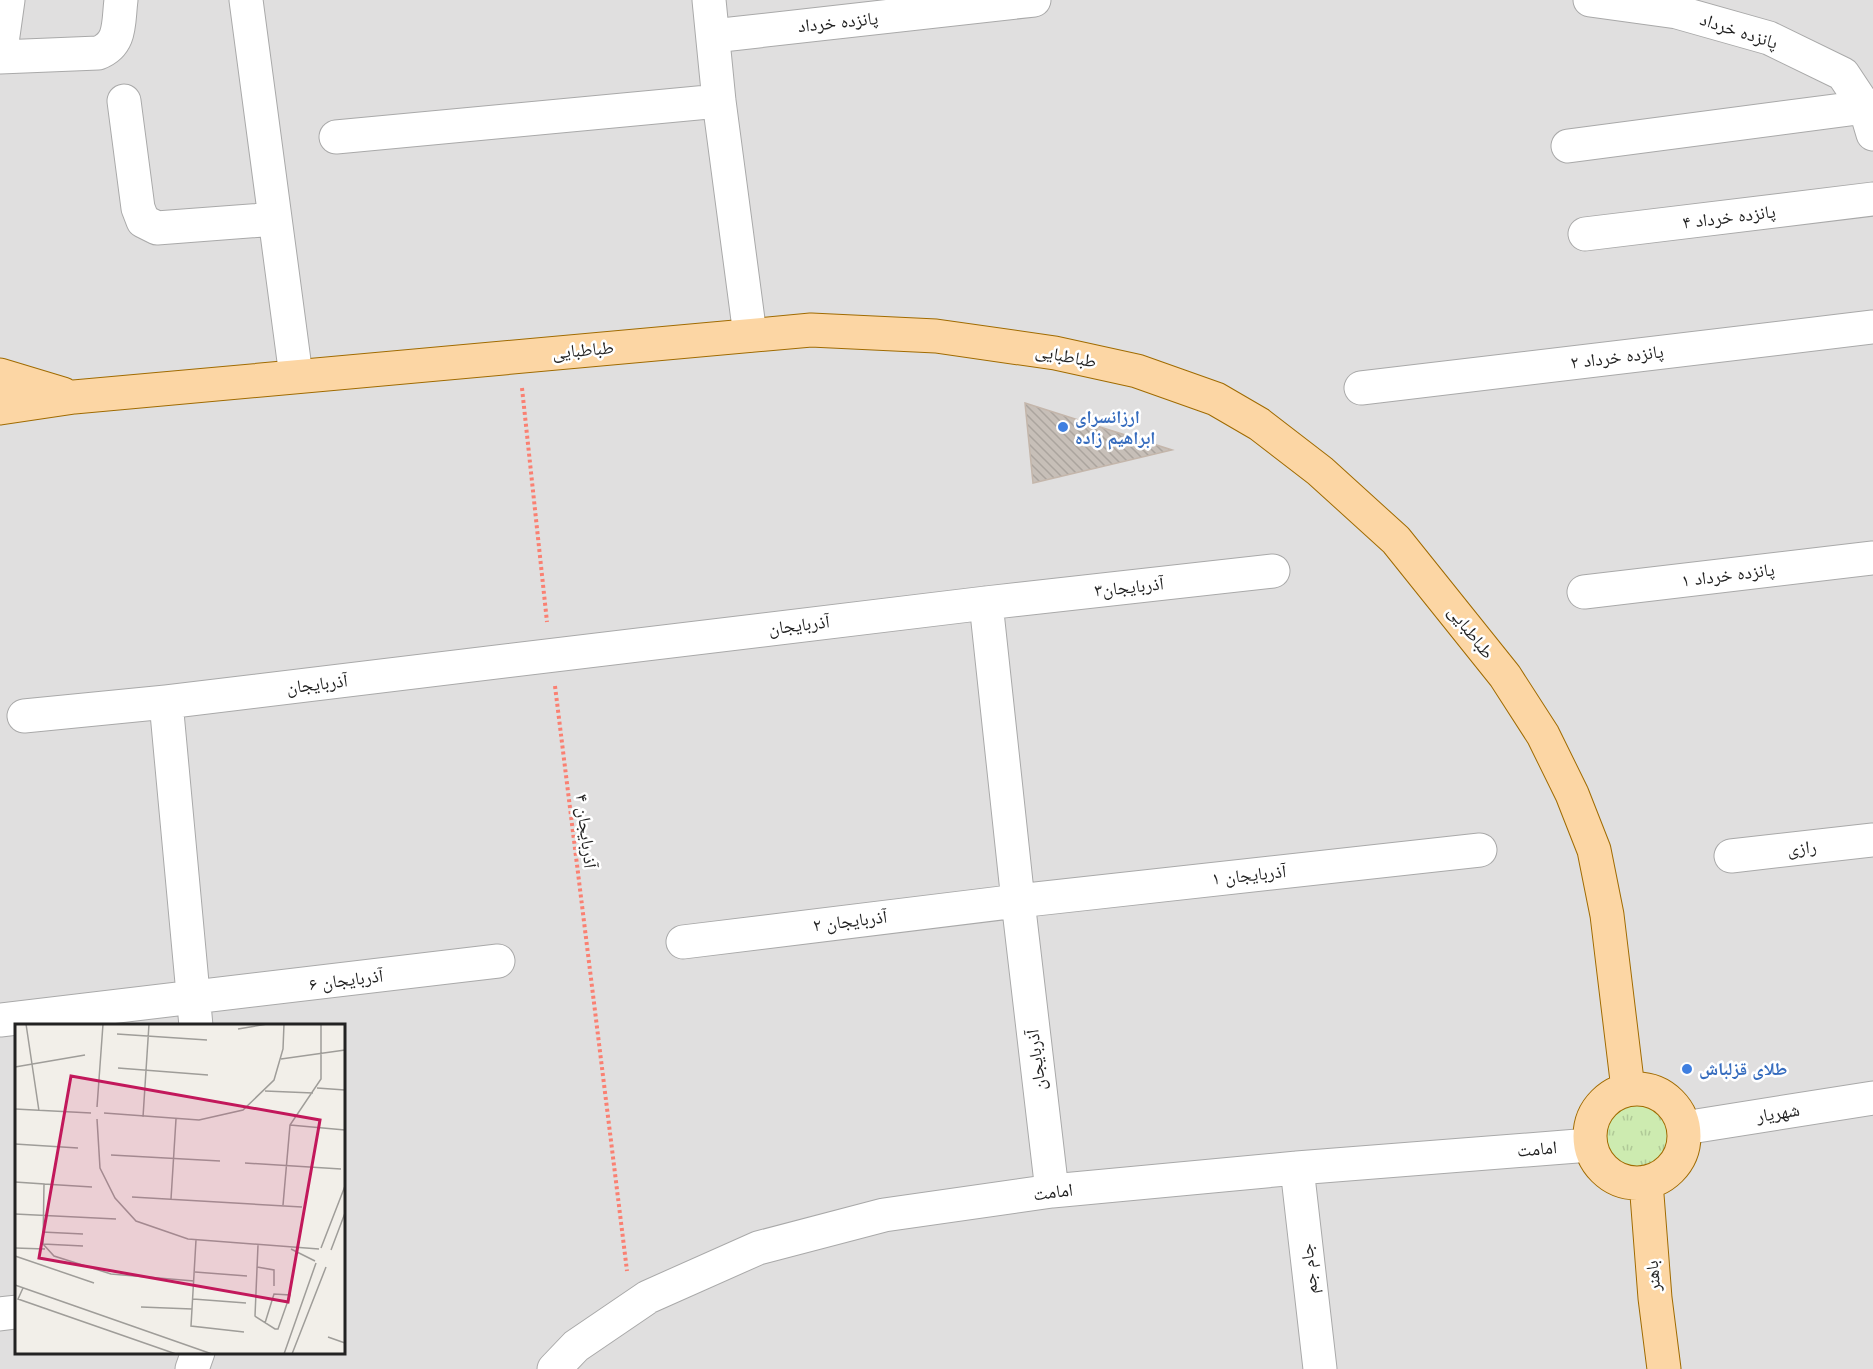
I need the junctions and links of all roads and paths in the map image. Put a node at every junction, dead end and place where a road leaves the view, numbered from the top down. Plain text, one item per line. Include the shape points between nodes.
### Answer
1 (8, 0) edge
2 (121, 0) edge
3 (246, 0) edge
4 (709, 0) edge
5 (1034, 0) edge
6 (1590, 0) edge
7 (713, 36) junction
8 (1858, 72) edge
9 (124, 101) dead end
10 (719, 101) junction
11 (1869, 121) edge
12 (336, 137) dead end
13 (1568, 146) dead end
14 (1873, 199) edge
15 (275, 219) junction
16 (1585, 234) dead end
17 (1873, 327) edge
18 (750, 335) junction
19 (519, 356) junction
20 (0, 375) edge
21 (296, 376) junction
22 (1361, 388) dead end
23 (74, 397) junction
24 (0, 408) edge
25 (1873, 558) edge
26 (1273, 571) dead end
27 (1584, 592) dead end
28 (986, 603) junction
29 (551, 655) junction
30 (166, 702) junction
31 (24, 716) dead end
32 (1873, 840) edge
33 (1480, 850) dead end
34 (1731, 856) dead end
35 (1018, 901) junction
36 (683, 942) dead end
37 (498, 961) dead end
38 (195, 1012) edge
39 (0, 1020) edge
40 (1628, 1089) junction
41 (1873, 1098) edge
42 (1684, 1128) junction
43 (1590, 1145) junction
44 (1297, 1168) junction
45 (1646, 1182) junction
46 (1052, 1191) junction
47 (632, 1308) junction
48 (15, 1312) edge
49 (0, 1314) edge
50 (198, 1354) edge
51 (192, 1369) edge
52 (554, 1369) edge
53 (1320, 1369) edge
54 (1665, 1369) edge

1 - 2 street via 0,57 108,49 116,39
3 - 15 street
4 - 7 street
5 - 7 street, پانزده خرداد
6 - 8 street, پانزده خرداد via 1677,12 1769,38
7 - 10 street
8 - 11 street, پانزده خرداد
9 - 15 street via 143,221 157,228
10 - 12 street
10 - 18 street
11 - 13 street, پانزده خرداد
14 - 16 street, پانزده خرداد ۴
15 - 21 street
17 - 22 street, پانزده خرداد ۲
18 - 19 main road, طباطبایی
18 - 40 main road, طباطبایی via 811,330 936,336 1055,353 1137,371 1216,399 1259,424 1320,471 1396,540 1506,676 1543,735 1594,850 1607,915
19 - 21 main road, طباطبایی
19 - 29 path, آذربایجان ۴
20 - 23 main road
21 - 23 main road, طباطبایی
23 - 24 main road, طباطبایی
25 - 27 street, پانزده خرداد ۱
26 - 28 street, آذربایجان۳
28 - 29 street, آذربایجان
28 - 35 street, آذربایجان
29 - 30 street, آذربایجان
29 - 47 path, آذربایجان ۴
30 - 31 street, آذربایجان
30 - 38 street
32 - 34 street, رازی
33 - 35 street, آذربایجان ۱
35 - 36 street, آذربایجان ۲
35 - 46 street, آذربایجان
37 - 38 street, آذربایجان ۶
38 - 39 street, آذربایجان ۶
40 - 42 main road via 1648,1090 1666,1098
40 - 43 main road via 1598,1109 1590,1130
41 - 42 street, شهریار
42 - 45 main road via 1684,1143 1675,1163
43 - 44 street, امامت
43 - 45 main road via 1595,1159 1617,1178
44 - 46 street, امامت
44 - 53 street, جام جم
45 - 54 main road, باهنر
46 - 47 street, امامت via 884,1215 758,1248 648,1297
47 - 52 street, امامت via 576,1346
48 - 49 street
50 - 51 street

